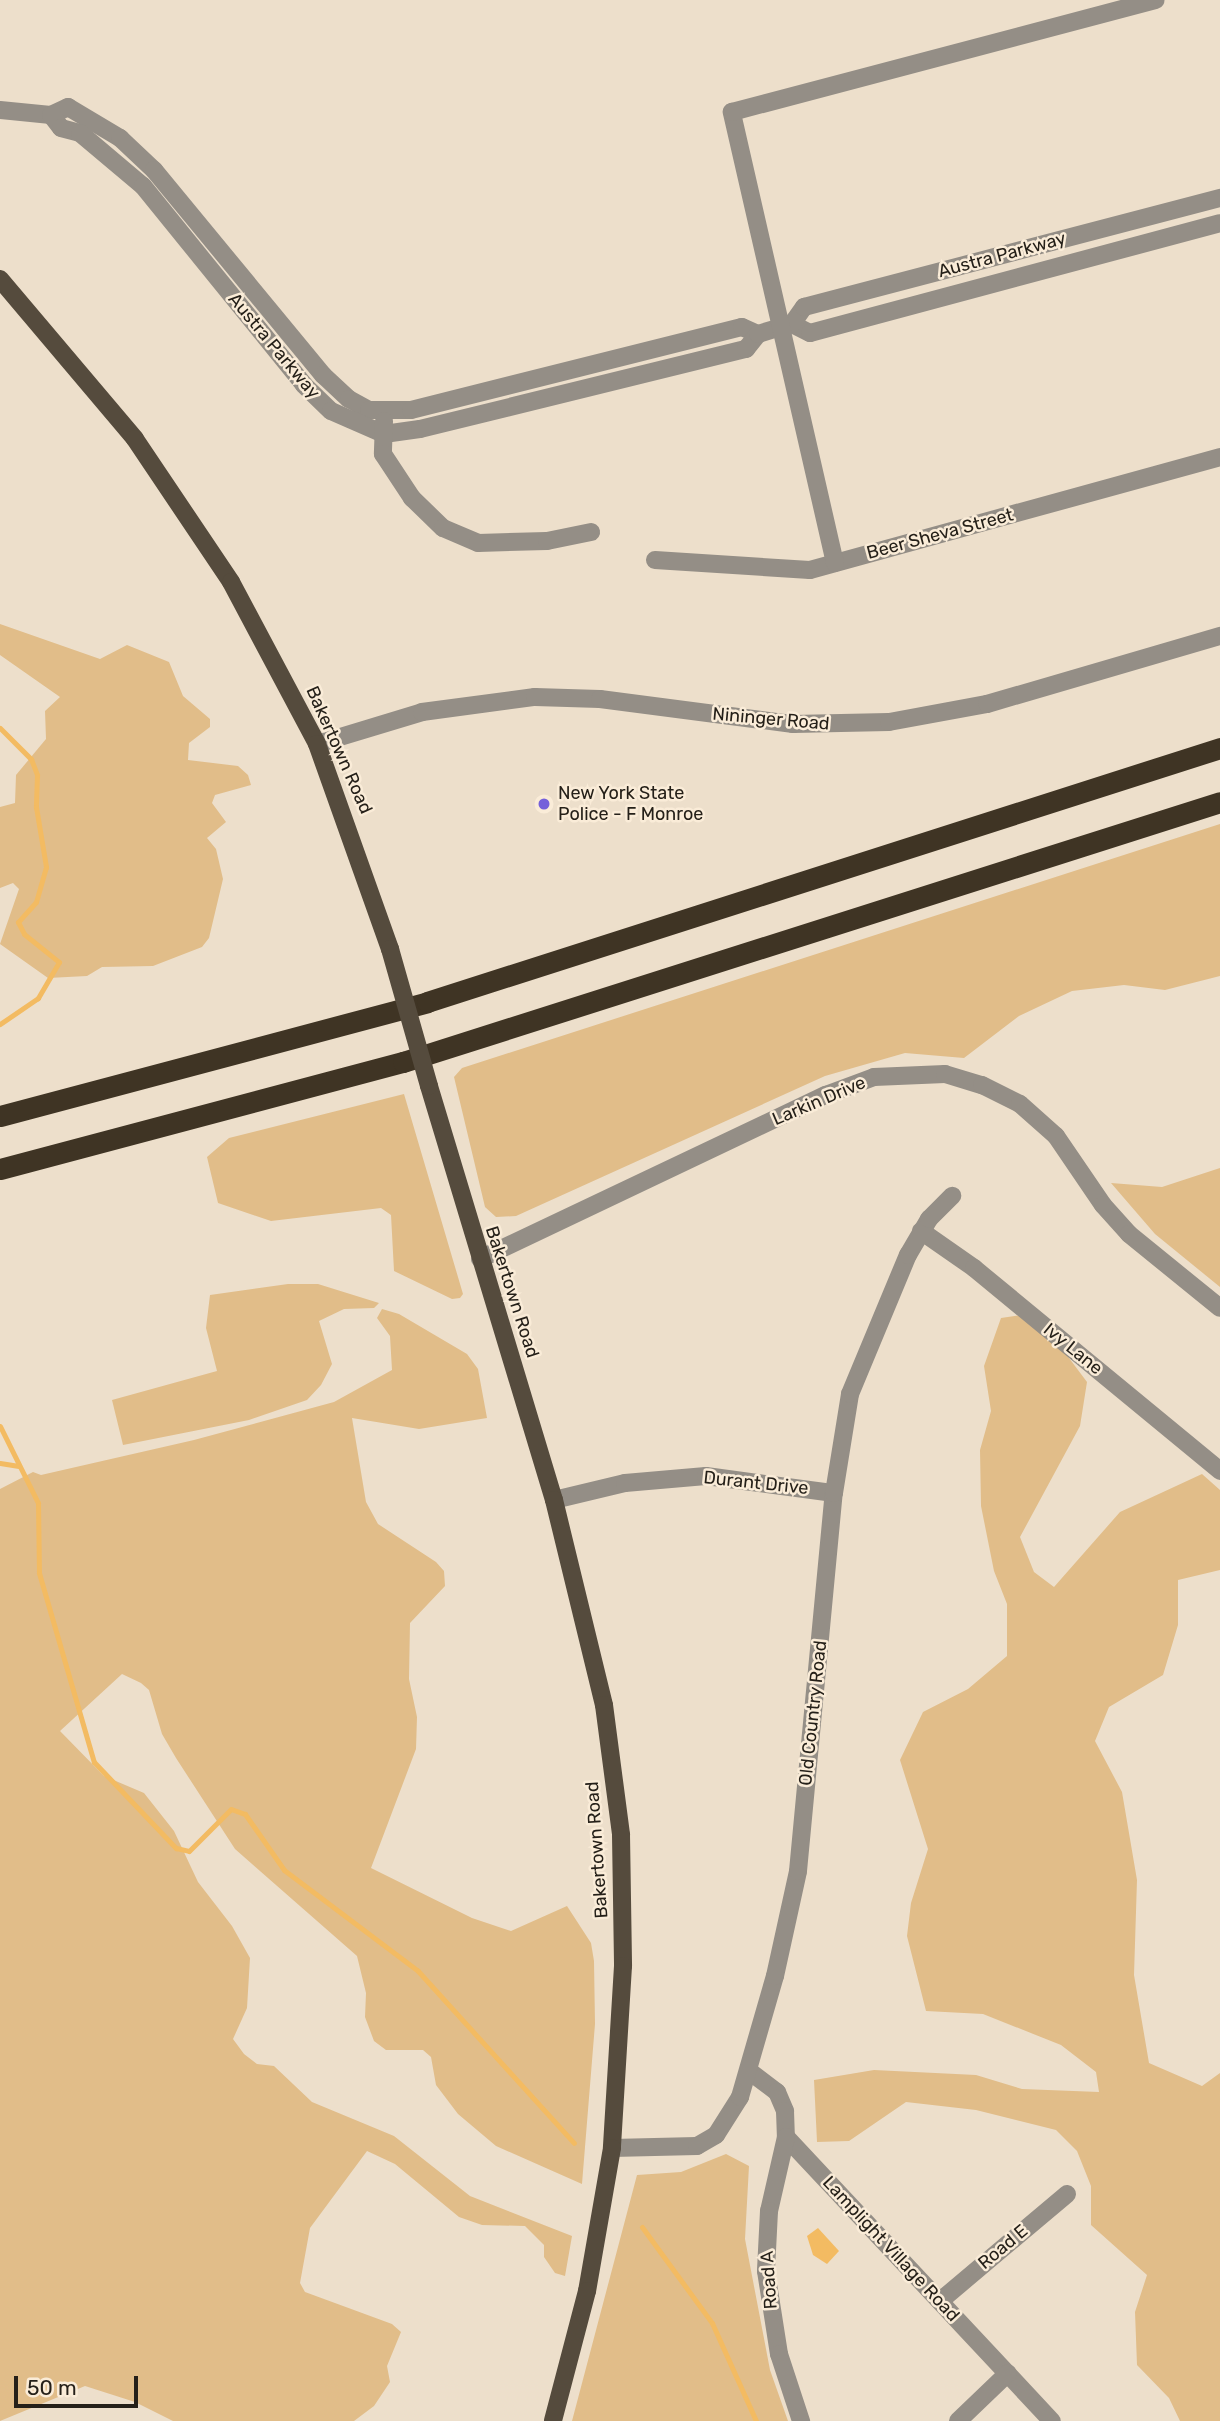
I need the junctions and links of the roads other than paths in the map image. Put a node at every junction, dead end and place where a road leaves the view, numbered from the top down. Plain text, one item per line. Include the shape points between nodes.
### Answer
1 (1155, 0) edge
2 (0, 110) edge
3 (51, 115) junction
4 (1220, 198) edge
5 (1220, 223) edge
6 (0, 279) edge
7 (787, 326) junction
8 (758, 334) junction
9 (385, 411) junction
10 (384, 433) junction
11 (1220, 457) edge
12 (590, 532) dead end
13 (655, 560) dead end
14 (835, 563) junction
15 (1220, 636) edge
16 (317, 744) junction
17 (1220, 748) edge
18 (1220, 802) edge
19 (0, 1116) edge
20 (0, 1169) edge
21 (951, 1196) dead end
22 (921, 1231) junction
23 (480, 1259) junction
24 (1220, 1308) edge
25 (1220, 1471) edge
26 (834, 1493) junction
27 (554, 1500) junction
28 (749, 2071) junction
29 (786, 2137) junction
30 (612, 2148) junction
31 (1067, 2194) dead end
32 (940, 2301) junction
33 (1008, 2373) junction
34 (553, 2421) edge
35 (801, 2421) edge
36 (958, 2421) edge
37 (1052, 2421) edge

1 - 7 street via 732,112
2 - 3 street, Austra Parkway
3 - 9 street, Austra Parkway via 68,107 120,138 154,170 323,375 349,399 369,410
3 - 10 street, Austra Parkway via 61,128 80,133 143,186 304,385 331,411
4 - 7 street, Austra Parkway via 804,307
5 - 7 street, Austra Parkway via 810,332
6 - 16 main road, Bakertown Road via 104,399 165,480 231,582
7 - 8 street, Austra Parkway
7 - 14 street
8 - 9 street, Austra Parkway via 742,327 411,410
8 - 10 street, Austra Parkway via 746,349 420,429
9 - 10 street
10 - 12 street via 383,454 412,499 443,528 478,543 547,541
11 - 14 street, Beer Sheva Street
13 - 14 street, Beer Sheva Street via 810,570
15 - 16 street, Nininger Road via 987,704 889,722 793,724 600,699 535,698 422,712
16 - 23 main road, Bakertown Road, bridge via 390,949
17 - 19 highway via 427,1002
18 - 20 highway via 410,1060
21 - 22 street, Old Country Road
22 - 25 street, Ivy Lane via 983,1275
22 - 26 street, Old Country Road via 850,1394
23 - 24 street, Larkin Drive via 826,1095 874,1077 914,1072 982,1085 1020,1104 1056,1136 1103,1205 1129,1234
23 - 27 main road, Bakertown Road
26 - 27 street, Durant Drive via 706,1476 625,1483
26 - 28 street, Old Country Road via 797,1871
27 - 30 main road, Bakertown Road via 604,1704 621,1835 623,1979
28 - 29 street via 777,2092 785,2111
28 - 30 street, Old Country Road via 730,2119 709,2141 675,2150
29 - 32 street, Lamplight Village Road
29 - 35 street, Road A via 769,2211 766,2271 779,2354
30 - 34 main road, Bakertown Road via 587,2291
31 - 32 street, Road E
32 - 33 street, Lamplight Village Road
33 - 36 street
33 - 37 street, Lamplight Village Road

